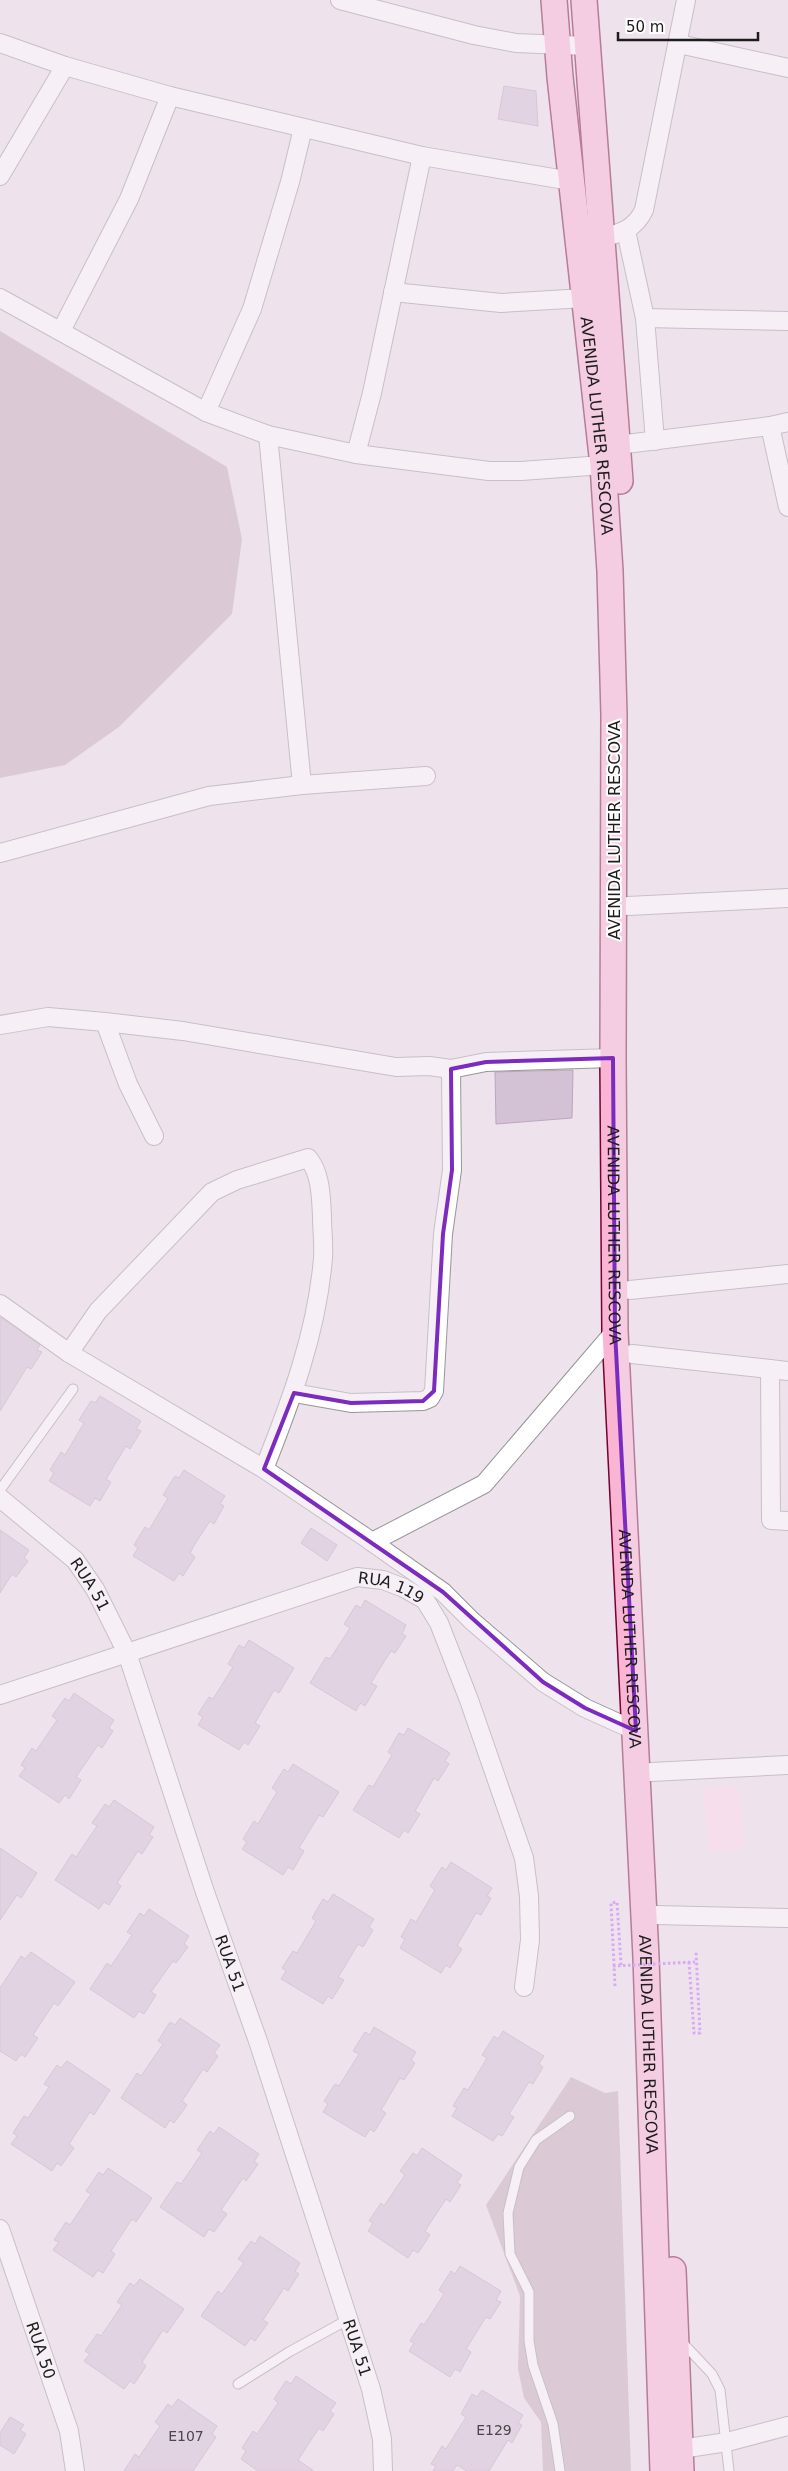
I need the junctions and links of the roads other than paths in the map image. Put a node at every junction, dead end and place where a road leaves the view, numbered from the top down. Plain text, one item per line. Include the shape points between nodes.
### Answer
1 (340, 0) edge
2 (554, 0) edge
3 (584, 0) edge
4 (686, 0) edge
5 (0, 43) edge
6 (679, 44) junction
7 (558, 46) junction
8 (587, 46) junction
9 (65, 66) junction
10 (788, 68) edge
11 (170, 96) junction
12 (303, 128) junction
13 (7, 147) edge
14 (422, 156) junction
15 (0, 176) edge
16 (571, 181) junction
17 (626, 231) junction
18 (602, 238) junction
19 (393, 292) junction
20 (0, 298) edge
21 (585, 298) junction
22 (645, 318) junction
23 (788, 321) edge
24 (61, 331) junction
25 (206, 412) junction
26 (788, 422) edge
27 (770, 426) junction
28 (268, 435) junction
29 (655, 441) junction
30 (618, 445) junction
31 (356, 454) junction
32 (603, 465) junction
33 (788, 507) edge
34 (426, 776) dead end
35 (302, 785) junction
36 (0, 853) edge
37 (788, 898) edge
38 (628, 906) junction
39 (105, 1022) junction
40 (0, 1025) edge
41 (613, 1058) junction
42 (451, 1069) junction
43 (154, 1136) dead end
44 (788, 1274) edge
45 (630, 1290) junction
46 (0, 1304) edge
47 (615, 1331) junction
48 (69, 1353) junction
49 (632, 1354) junction
50 (770, 1369) junction
51 (788, 1371) edge
52 (73, 1388) dead end
53 (294, 1393) junction
54 (264, 1469) junction
55 (0, 1490) edge
56 (0, 1498) edge
57 (788, 1521) edge
58 (372, 1542) junction
59 (127, 1653) junction
60 (0, 1695) edge
61 (636, 1731) junction
62 (788, 1765) edge
63 (651, 1772) junction
64 (655, 1915) junction
65 (788, 1918) edge
66 (524, 1987) dead end
67 (570, 2116) dead end
68 (0, 2229) edge
69 (348, 2319) junction
70 (677, 2336) junction
71 (238, 2384) dead end
72 (788, 2426) edge
73 (727, 2442) junction
74 (681, 2460) edge
75 (75, 2471) edge
76 (382, 2471) edge
77 (560, 2471) edge
78 (663, 2471) edge
79 (729, 2471) edge

1 - 7 street via 474,35
2 - 7 main road, AVENIDA LUTHER RESCOVA
3 - 8 main road, AVENIDA LUTHER RESCOVA
4 - 6 street
5 - 9 street
6 - 10 street
6 - 17 street via 644,210 635,225
7 - 8 street
7 - 16 main road, AVENIDA LUTHER RESCOVA
8 - 18 main road, AVENIDA LUTHER RESCOVA
9 - 11 street
9 - 13 street
11 - 12 street
11 - 24 street via 130,200
12 - 14 street
12 - 25 street via 252,309
13 - 15 street
14 - 16 street
14 - 19 street
16 - 21 main road, AVENIDA LUTHER RESCOVA
17 - 18 street
17 - 22 street
18 - 30 main road, AVENIDA LUTHER RESCOVA
19 - 21 street via 501,303
19 - 31 street
20 - 24 street
21 - 32 main road, AVENIDA LUTHER RESCOVA
22 - 23 street
22 - 29 street
24 - 25 street
25 - 28 street
26 - 27 street
27 - 29 street
27 - 33 street
28 - 31 street
28 - 35 street
29 - 30 street
30 - 38 main road, AVENIDA LUTHER RESCOVA via 630,776
31 - 32 street via 489,470
32 - 41 main road, AVENIDA LUTHER RESCOVA via 614,715
34 - 35 street
35 - 36 street via 209,796
37 - 38 street
38 - 45 main road, AVENIDA LUTHER RESCOVA
39 - 40 street via 48,1018
39 - 42 street via 183,1031 396,1068 429,1066
39 - 43 street via 128,1084
41 - 42 street via 486,1062
41 - 47 main road, AVENIDA LUTHER RESCOVA
42 - 53 street via 452,1170 443,1234 434,1391 423,1401 351,1403
44 - 45 street
45 - 49 main road, AVENIDA LUTHER RESCOVA
46 - 48 street
47 - 58 street via 484,1484
47 - 61 main road, AVENIDA LUTHER RESCOVA
48 - 53 street via 98,1311 212,1192 237,1180 308,1158 315,1170 321,1194 324,1257 315,1315
48 - 54 street
49 - 50 street
49 - 63 main road, AVENIDA LUTHER RESCOVA
50 - 51 street
50 - 57 street via 771,1520
52 - 55 lane
53 - 54 street
54 - 58 street
56 - 59 street, RUA 51 via 75,1560 95,1589
58 - 61 street via 444,1592 472,1621 543,1682 585,1708
59 - 60 street, RUA 119
59 - 66 street, RUA 119 via 357,1577 383,1580 425,1600 439,1623 466,1691 524,1858 530,1940
59 - 69 street, RUA 51
61 - 78 main road, AVENIDA LUTHER RESCOVA
62 - 63 street
63 - 64 main road, AVENIDA LUTHER RESCOVA
64 - 65 street
64 - 70 main road, AVENIDA LUTHER RESCOVA
67 - 77 lane via 536,2140 519,2167 508,2213 510,2254 529,2292 529,2341 533,2365 553,2424
68 - 75 street, RUA 50 via 69,2430
69 - 71 lane
69 - 76 street, RUA 51 via 371,2388 382,2440
70 - 73 lane via 712,2374 720,2390
70 - 74 main road, AVENIDA LUTHER RESCOVA
72 - 73 street
73 - 74 street
73 - 79 lane

